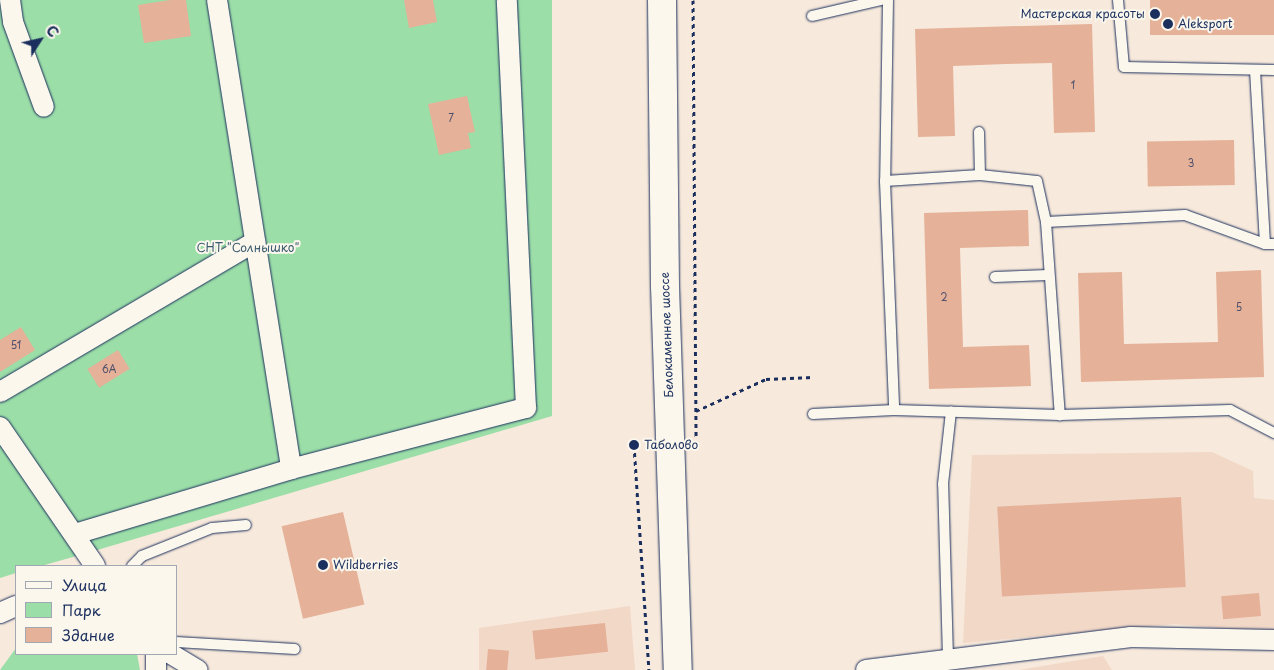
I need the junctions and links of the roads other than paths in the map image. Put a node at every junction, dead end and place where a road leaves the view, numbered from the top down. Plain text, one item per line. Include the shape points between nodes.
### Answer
1 (10, 0) edge
2 (217, 0) edge
3 (507, 0) edge
4 (662, 0) edge
5 (881, 0) edge
6 (888, 0) edge
7 (1118, 0) edge
8 (812, 16) dead end
9 (7, 26) edge
10 (1255, 70) junction
11 (1274, 70) edge
12 (44, 107) dead end
13 (979, 132) dead end
14 (980, 176) junction
15 (884, 181) junction
16 (1046, 222) junction
17 (255, 242) junction
18 (1269, 244) edge
19 (1048, 275) junction
20 (995, 277) dead end
21 (0, 392) edge
22 (894, 410) junction
23 (951, 411) junction
24 (813, 414) dead end
25 (1060, 414) junction
26 (0, 427) edge
27 (1274, 433) edge
28 (291, 469) junction
29 (246, 525) dead end
30 (75, 534) junction
31 (94, 565) edge
32 (133, 565) edge
33 (15, 606) edge
34 (0, 613) edge
35 (1274, 640) edge
36 (178, 642) edge
37 (296, 649) dead end
38 (156, 655) edge
39 (173, 655) edge
40 (948, 658) junction
41 (156, 670) edge
42 (198, 670) edge
43 (678, 670) edge
44 (866, 670) edge

1 - 9 street
2 - 17 street
3 - 28 street via 526,408
4 - 43 main road, Белокаменное шоссе via 665,277
5 - 8 lane
6 - 15 lane
7 - 10 lane via 1124,67
9 - 12 street
10 - 11 lane
10 - 18 lane
13 - 14 lane
14 - 15 lane
14 - 16 lane via 1037,181
15 - 22 lane
16 - 18 lane via 1185,215
16 - 19 lane
17 - 21 street
17 - 28 street
19 - 20 lane
19 - 25 lane
22 - 23 lane
22 - 24 lane
23 - 25 lane
23 - 40 lane via 944,484
25 - 27 lane via 1230,410
26 - 30 street
28 - 30 street
29 - 32 lane via 212,528 142,556
30 - 31 street
33 - 34 street
35 - 40 street via 1131,638
36 - 37 lane
38 - 41 street
39 - 42 street
40 - 44 street

